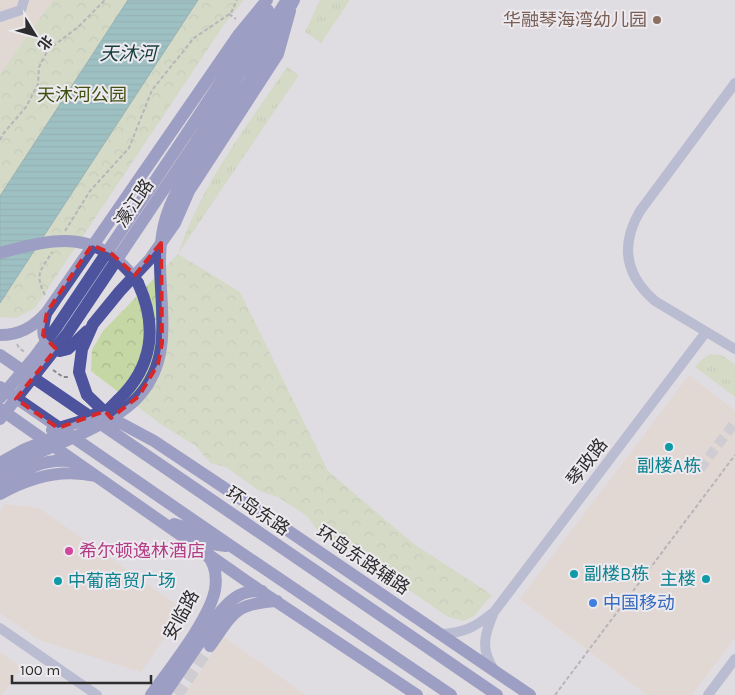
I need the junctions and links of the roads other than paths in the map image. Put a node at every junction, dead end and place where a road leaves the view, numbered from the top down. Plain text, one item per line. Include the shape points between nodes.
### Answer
1 (24, 0) edge
2 (267, 0) edge
3 (275, 0) edge
4 (290, 4) edge
5 (0, 17) edge
6 (735, 83) edge
7 (192, 136) junction
8 (0, 253) edge
9 (47, 312) junction
10 (93, 324) junction
11 (706, 332) junction
12 (0, 335) edge
13 (735, 349) edge
14 (0, 355) edge
15 (0, 387) edge
16 (0, 398) edge
17 (118, 400) junction
18 (68, 403) junction
19 (0, 409) edge
20 (0, 419) edge
21 (113, 419) junction
22 (91, 428) junction
23 (0, 454) edge
24 (0, 463) edge
25 (80, 463) junction
26 (0, 474) edge
27 (101, 478) junction
28 (0, 487) edge
29 (0, 494) edge
30 (158, 518) junction
31 (261, 534) junction
32 (230, 546) junction
33 (201, 548) junction
34 (358, 579) junction
35 (262, 591) junction
36 (277, 602) junction
37 (494, 612) junction
38 (0, 628) edge
39 (440, 634) junction
40 (210, 646) tunnel mouth
41 (735, 659) edge
42 (494, 671) junction
43 (505, 678) junction
44 (446, 693) edge
45 (97, 695) edge
46 (151, 695) edge
47 (164, 695) edge
48 (417, 695) edge
49 (497, 695) edge
50 (517, 695) edge
51 (530, 695) edge
52 (708, 695) edge

1 - 5 street via 21,10
2 - 9 main road via 239,34
3 - 7 main road, 濠江路
4 - 7 main road, 濠江路
4 - 10 main road via 278,54 189,191 175,223 150,259
4 - 22 main road, bridge via 250,80 173,196 162,235 162,343 152,378 129,406
6 - 11 street via 640,211 628,238 630,267 644,292
7 - 16 main road, 濠江路, bridge via 56,328
7 - 20 main road, 濠江路, bridge via 67,334
8 - 17 main road, bridge via 50,241 86,243 112,254 129,270 143,292 150,338 141,372
9 - 10 main road via 43,335 60,351 68,349
9 - 12 main road via 38,323 24,331
10 - 21 main road via 82,349 79,372 87,395
11 - 13 street
11 - 37 street, 琴政路
14 - 18 main road, 环岛东路
15 - 32 main road
17 - 22 main road, bridge
17 - 23 main road, bridge via 94,416 26,440
18 - 21 main road, 环岛东路辅路
18 - 31 main road, 环岛东路
19 - 25 main road
21 - 34 main road, 环岛东路辅路 via 154,441
22 - 24 main road, bridge via 72,430 50,438
22 - 26 main road, bridge via 18,462
25 - 27 main road
25 - 28 main road via 62,460 39,463
27 - 29 main road via 81,473 54,473
27 - 30 main road
30 - 32 main road via 187,528 212,544
30 - 33 main road
31 - 34 main road
31 - 49 main road, 环岛东路
32 - 44 main road
33 - 35 main road
33 - 46 main road, 安临路 via 213,564 215,588 212,600
34 - 39 main road, 环岛东路辅路
35 - 36 main road
35 - 47 main road, 安临路 via 244,592 220,611
36 - 40 main road via 241,608 232,615
36 - 48 main road
37 - 39 street via 464,632
37 - 42 street via 486,630 484,646
38 - 45 street
39 - 42 main road, 环岛东路辅路
41 - 52 street
42 - 43 main road, 环岛东路辅路
43 - 50 main road
43 - 51 main road, 环岛东路辅路

